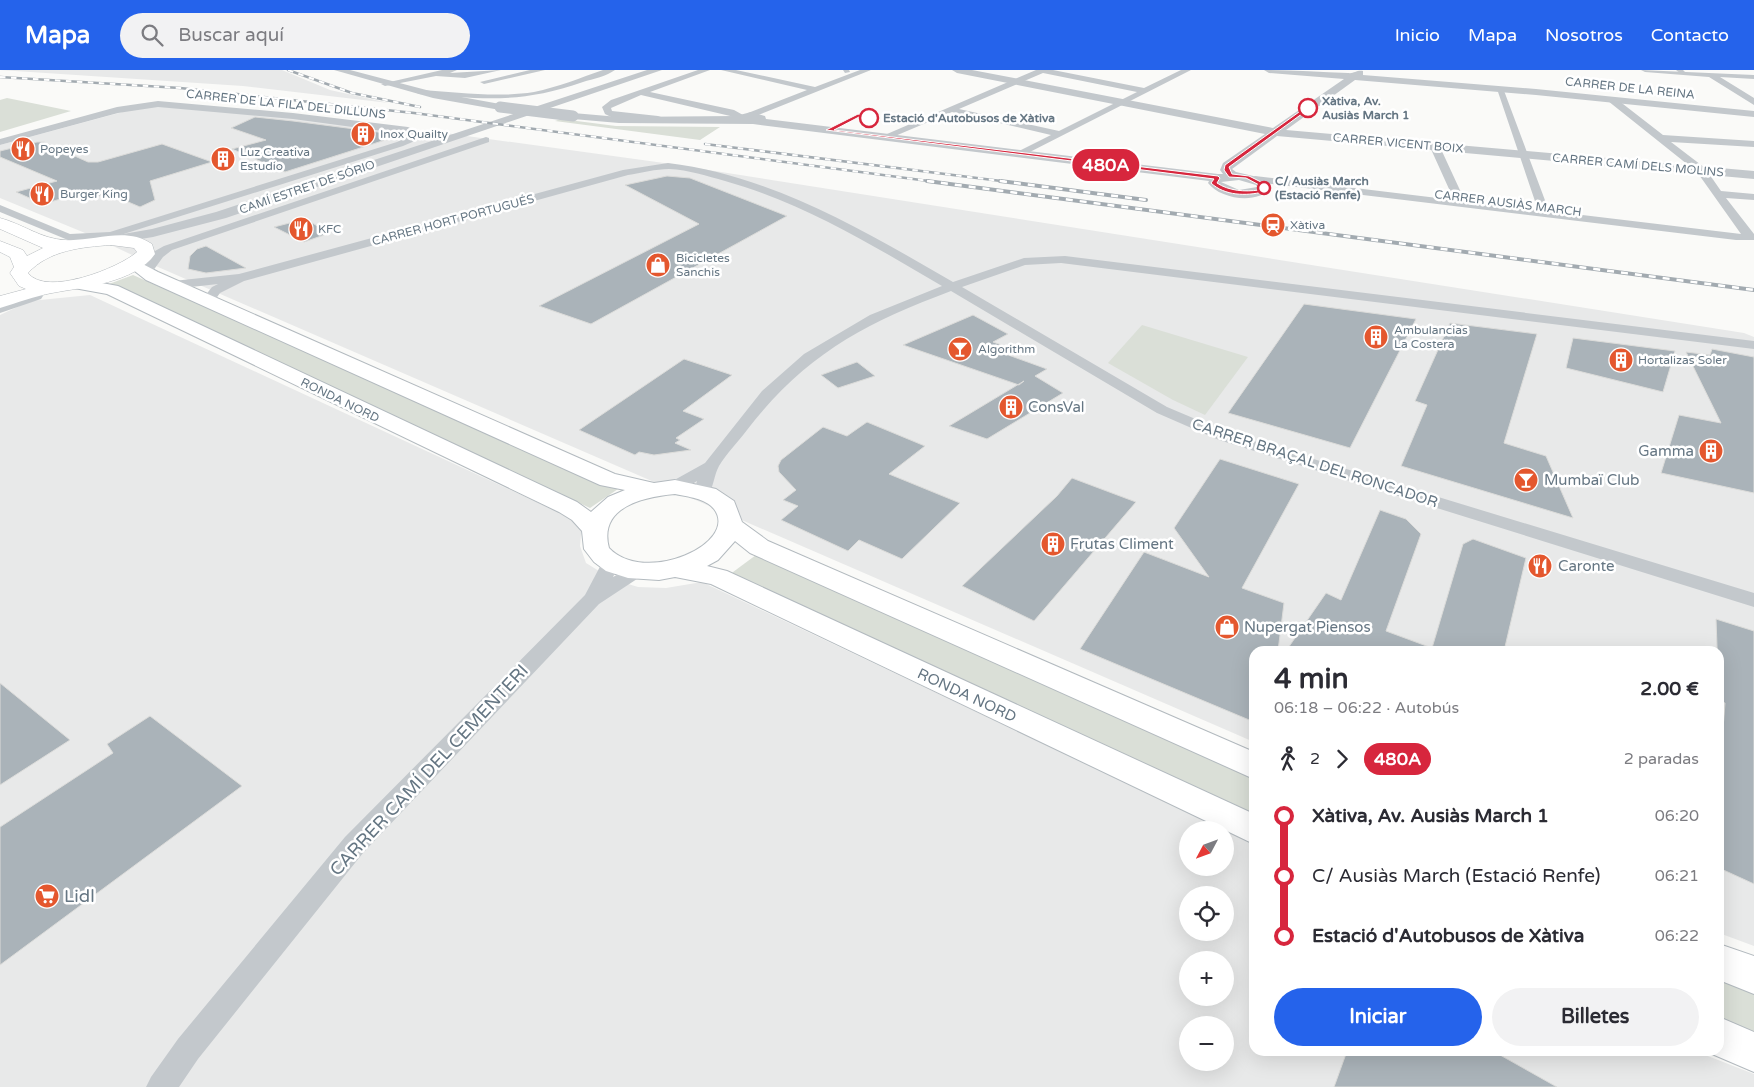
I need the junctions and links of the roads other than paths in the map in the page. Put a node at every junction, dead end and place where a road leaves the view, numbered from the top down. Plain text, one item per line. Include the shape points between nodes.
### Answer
1 (340, 70) edge
2 (453, 70) edge
3 (497, 70) edge
4 (541, 70) edge
5 (611, 70) edge
6 (657, 70) edge
7 (706, 70) edge
8 (725, 70) edge
9 (867, 70) edge
10 (957, 70) edge
11 (1042, 70) edge
12 (1187, 70) edge
13 (1269, 70) edge
14 (1645, 70) edge
15 (1681, 72) edge
16 (433, 74) junction
17 (1712, 75) junction
18 (465, 76) junction
19 (1354, 76) edge
20 (561, 77) dead end
21 (591, 77) junction
22 (1754, 77) edge
23 (1016, 82) junction
24 (478, 83) junction
25 (385, 84) junction
26 (513, 87) dead end
27 (1499, 88) junction
28 (817, 90) junction
29 (493, 91) junction
30 (1146, 91) junction
31 (639, 93) junction
32 (1611, 99) junction
33 (503, 102) junction
34 (1754, 102) edge
35 (1123, 103) junction
36 (950, 109) junction
37 (1754, 114) edge
38 (746, 118) junction
39 (669, 119) junction
40 (1274, 132) junction
41 (417, 134) joint
42 (1060, 134) junction
43 (885, 137) junction
44 (1659, 138) junction
45 (486, 140) dead end
46 (0, 142) edge
47 (1754, 144) edge
48 (1435, 146) junction
49 (1020, 154) junction
50 (1522, 154) junction
51 (1701, 170) junction
52 (1754, 176) edge
53 (1224, 177) junction
54 (1258, 185) junction
55 (250, 192) junction
56 (1719, 194) junction
57 (1754, 197) edge
58 (1461, 204) junction
59 (0, 208) edge
60 (226, 214) junction
61 (1545, 215) junction
62 (0, 223) edge
63 (29, 228) junction
64 (111, 240) junction
65 (1748, 241) edge
66 (71, 242) junction
67 (0, 246) edge
68 (142, 264) junction
69 (22, 268) junction
70 (240, 278) junction
71 (77, 284) junction
72 (0, 286) edge
73 (53, 286) junction
74 (172, 286) junction
75 (952, 286) junction
76 (207, 301) junction
77 (0, 302) edge
78 (0, 309) edge
79 (1754, 344) edge
80 (711, 466) junction
81 (675, 486) junction
82 (651, 489) junction
83 (702, 491) junction
84 (730, 525) junction
85 (594, 529) junction
86 (1616, 557) joint
87 (611, 563) junction
88 (678, 569) junction
89 (636, 571) junction
90 (592, 599) junction
91 (1754, 600) edge
92 (1249, 764) edge
93 (1249, 828) edge
94 (1724, 964) edge
95 (1754, 975) edge
96 (1724, 1039) edge
97 (1754, 1052) edge
98 (161, 1087) edge

1 - 25 street
2 - 16 street
2 - 18 street
3 - 18 street
4 - 24 street
5 - 21 street
6 - 60 street
7 - 31 street
8 - 28 street
9 - 28 street
10 - 23 street, CARRER VICENT BOIX
11 - 23 street
11 - 30 street
12 - 30 street
13 - 19 street, CARRER DE LA REINA
14 - 15 street
15 - 17 street
16 - 18 street
16 - 25 street
17 - 22 street
17 - 34 street
18 - 24 street
19 - 27 street, CARRER DE LA REINA
19 - 40 street
20 - 21 street via 580,73
21 - 33 street
23 - 35 street, CARRER VICENT BOIX
23 - 36 street
24 - 29 street
25 - 33 street via 419,92
26 - 29 street
27 - 32 street, CARRER DE LA REINA
27 - 50 street
28 - 38 street
29 - 33 street
30 - 35 street
31 - 38 street
31 - 39 street via 614,102 606,107 608,112
32 - 37 street, CARRER DE LA REINA
32 - 44 street
33 - 39 street, bridge via 573,116 619,120
35 - 40 street, CARRER VICENT BOIX
35 - 42 street
36 - 42 street
36 - 43 street
38 - 39 street
38 - 43 street
40 - 48 street, CARRER VICENT BOIX
40 - 53 street via 1227,166
41 - 46 street, CARRER DE LA FILA DEL DILLUNS via 408,130 293,116 151,104
41 - 55 street, CAMÍ ESTRET DE SÓRIO via 400,144
42 - 49 street
43 - 49 street
44 - 47 street
44 - 51 street
45 - 68 street, CAMÍ ESTRET DE SÓRIO via 168,248
48 - 50 street, CARRER VICENT BOIX
48 - 58 street
49 - 53 street
50 - 51 street, CARRER CAMÍ DELS MOLINS
50 - 61 street
51 - 52 street, CARRER CAMÍ DELS MOLINS
51 - 56 street
53 - 54 street via 1214,183 1230,191 1248,193
54 - 58 street, CARRER AUSIÀS MARCH
54 - 65 street, CARRER AUSIÀS MARCH
55 - 60 street
55 - 66 street, CAMÍ ESTRET DE SÓRIO via 122,233
56 - 57 street
56 - 65 street
58 - 61 street, CARRER AUSIÀS MARCH
59 - 63 street
60 - 64 street
60 - 68 street via 174,237
61 - 65 street, CARRER AUSIÀS MARCH
62 - 63 main road
63 - 66 main road via 44,243
64 - 66 main road
64 - 68 main road via 139,243 146,248
66 - 69 main road
67 - 69 main road via 17,254
68 - 71 main road
68 - 74 main road
69 - 72 main road
69 - 73 main road via 18,273 26,283
70 - 74 street, CARRER HORT PORTUGUÉS
70 - 75 street, CARRER HORT PORTUGUÉS via 627,172 668,166 724,177 807,206
70 - 76 street, CARRER HORT PORTUGUÉS via 216,290
71 - 73 main road
71 - 78 street
71 - 85 main road, RONDA NORD via 112,290 568,508 581,515
73 - 77 main road
74 - 76 main road
75 - 79 street via 1030,260 1070,260
75 - 80 street via 874,318 804,360 773,388
75 - 86 street, CARRER BRAÇAL DEL RONCADOR via 1162,410 1203,428
76 - 82 main road via 608,480
80 - 81 street
80 - 83 street
81 - 82 main road
81 - 83 main road
82 - 85 main road via 631,494 614,504 601,516
83 - 84 main road via 718,500 728,511
84 - 88 main road via 726,539 715,551
84 - 92 main road via 760,546
85 - 87 main road via 594,542 599,553
86 - 91 street
87 - 89 main road
87 - 90 street, CARRER CAMÍ DEL CEMENTERI
88 - 89 main road
88 - 93 main road, RONDA NORD via 718,577
89 - 90 street, CARRER CAMÍ DEL CEMENTERI
90 - 98 street, CARRER CAMÍ DEL CEMENTERI via 354,844
94 - 95 main road
96 - 97 main road

